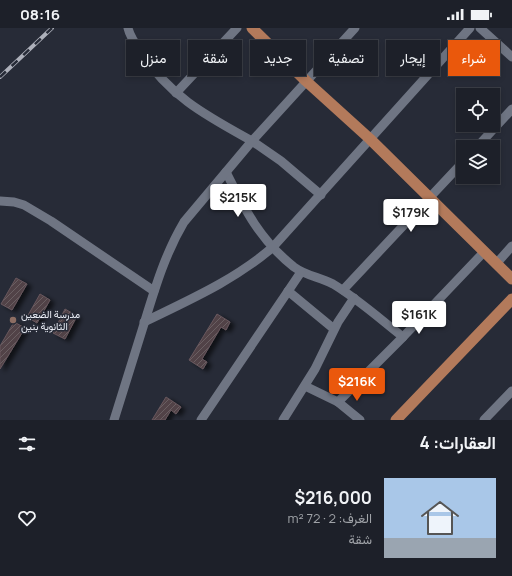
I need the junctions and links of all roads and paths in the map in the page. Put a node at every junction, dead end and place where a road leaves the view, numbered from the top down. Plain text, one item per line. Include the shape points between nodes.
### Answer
1 (128, 28) edge
2 (237, 28) edge
3 (252, 28) edge
4 (355, 28) edge
5 (470, 28) edge
6 (480, 28) edge
7 (512, 57) edge
8 (306, 80) junction
9 (176, 93) junction
10 (512, 110) edge
11 (370, 139) junction
12 (484, 140) edge
13 (252, 141) junction
14 (456, 170) edge
15 (226, 172) junction
16 (321, 195) junction
17 (430, 199) junction
18 (0, 201) edge
19 (512, 246) edge
20 (273, 247) junction
21 (484, 252) junction
22 (496, 264) junction
23 (301, 272) junction
24 (512, 279) edge
25 (343, 290) junction
26 (154, 291) junction
27 (288, 291) junction
28 (354, 298) junction
29 (512, 299) edge
30 (144, 322) junction
31 (334, 329) junction
32 (403, 336) junction
33 (305, 386) junction
34 (512, 391) edge
35 (338, 402) junction
36 (114, 420) edge
37 (201, 420) edge
38 (283, 420) edge
39 (360, 420) edge
40 (396, 420) edge
41 (484, 420) edge

1 - 9 street via 146,61
2 - 9 street
3 - 8 main road
4 - 8 street
5 - 11 street
6 - 7 street
8 - 11 main road
8 - 13 street
9 - 13 street via 210,118
10 - 12 street
11 - 16 street
11 - 17 main road
13 - 15 street
13 - 16 street via 281,161
14 - 17 street
15 - 20 street via 251,220
15 - 26 street via 175,236
16 - 20 street
17 - 21 main road
17 - 25 street
18 - 26 street via 24,205
19 - 22 street
20 - 23 street
20 - 30 street via 214,288
21 - 22 main road
21 - 32 street
22 - 24 main road
23 - 25 street via 325,279
23 - 27 street
25 - 28 street
26 - 30 street
27 - 31 street
27 - 37 street
28 - 31 street
28 - 32 street
29 - 40 main road
30 - 36 street
31 - 33 street
32 - 35 street
33 - 35 street
33 - 38 street
34 - 41 street
35 - 39 street

